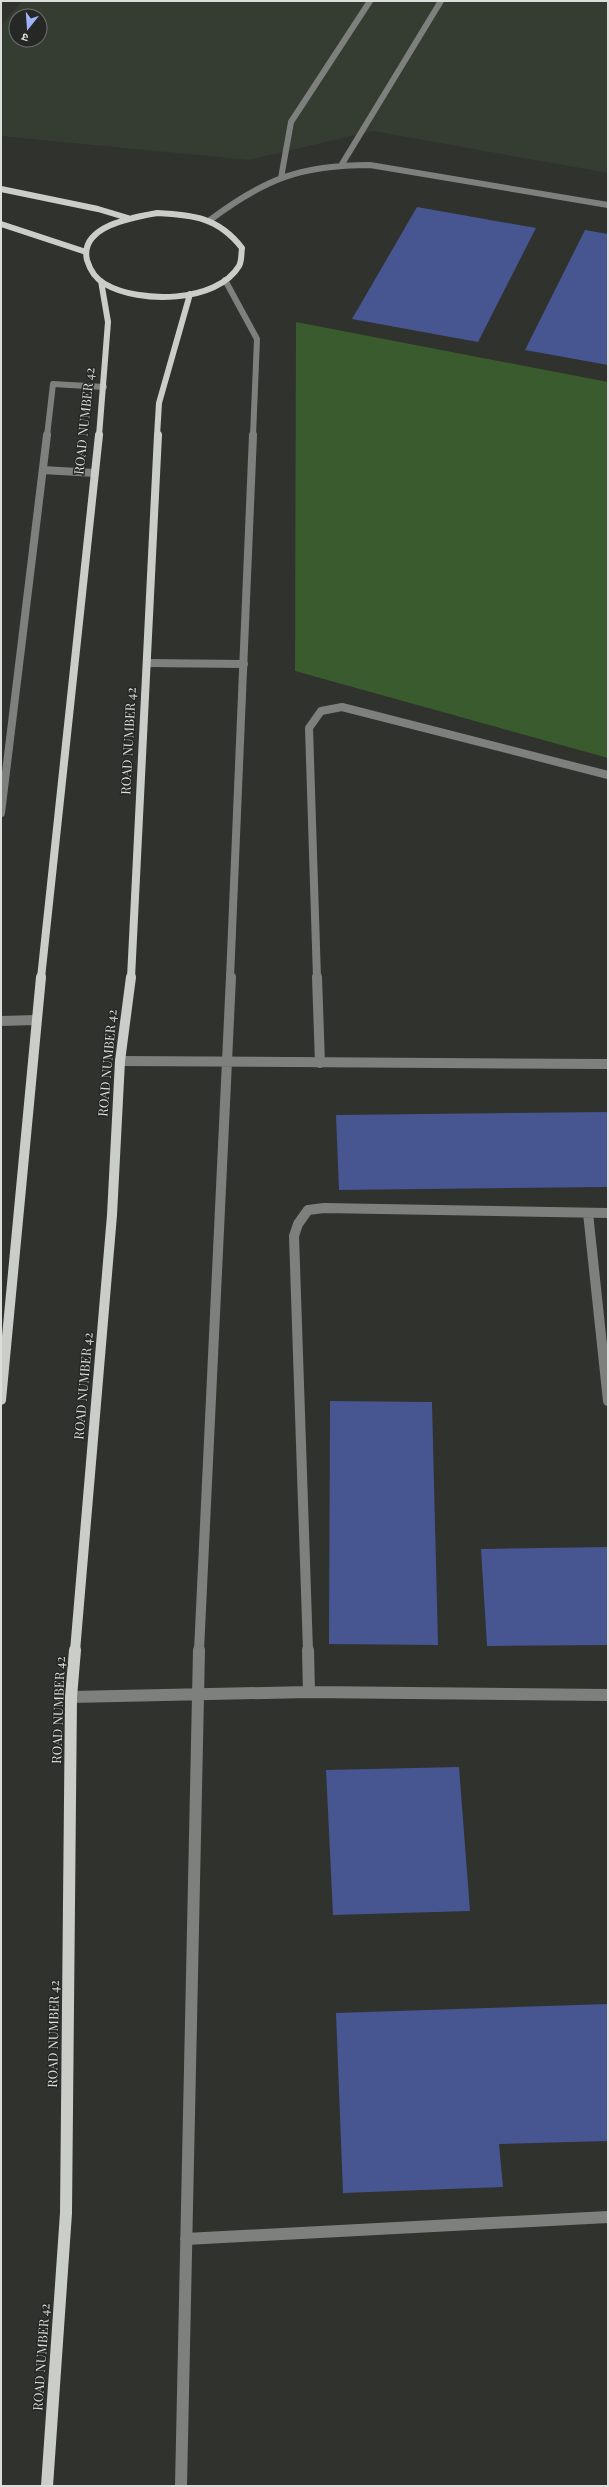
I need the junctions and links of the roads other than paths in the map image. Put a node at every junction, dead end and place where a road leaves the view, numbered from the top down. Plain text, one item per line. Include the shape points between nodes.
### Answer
1 (370, 1) edge
2 (441, 1) edge
3 (342, 164) junction
4 (281, 178) junction
5 (1, 189) edge
6 (608, 205) edge
7 (128, 218) junction
8 (210, 220) junction
9 (1, 224) edge
10 (86, 252) junction
11 (225, 280) junction
12 (101, 281) junction
13 (190, 294) junction
14 (104, 387) junction
15 (43, 470) junction
16 (94, 473) junction
17 (147, 663) junction
18 (244, 664) junction
19 (608, 775) edge
20 (1, 813) edge
21 (36, 1020) junction
22 (1, 1021) edge
23 (120, 1061) junction
24 (227, 1062) junction
25 (320, 1063) junction
26 (608, 1064) edge
27 (588, 1213) junction
28 (608, 1213) edge
29 (1, 1400) edge
30 (608, 1401) edge
31 (309, 1692) junction
32 (197, 1694) junction
33 (608, 1695) edge
34 (71, 1697) junction
35 (608, 2217) edge
36 (186, 2239) junction
37 (47, 2486) edge
38 (181, 2486) edge

1 - 4 street via 291,122
2 - 3 street
3 - 4 street via 296,172
3 - 6 street via 370,165
4 - 8 street via 257,187
5 - 7 main road via 98,209
7 - 8 main road via 157,213 187,214
7 - 10 main road via 109,226 90,243
8 - 11 main road via 233,234 242,248 240,265
9 - 10 main road
10 - 12 main road via 86,261 93,275
11 - 13 main road
11 - 18 street via 257,340
12 - 13 main road via 115,289 140,296
12 - 14 main road, ROAD NUMBER 42 via 108,322
13 - 17 main road, ROAD NUMBER 42 via 159,403
14 - 15 street via 53,384
14 - 16 main road, ROAD NUMBER 42
15 - 16 street
15 - 20 street
16 - 21 main road, ROAD NUMBER 42
17 - 18 street
17 - 23 main road, ROAD NUMBER 42 via 133,962
18 - 24 street
19 - 25 street via 342,707 325,708 318,713 309,728
21 - 22 street
21 - 29 main road, ROAD NUMBER 42
23 - 24 street
23 - 34 main road, ROAD NUMBER 42 via 112,1215
24 - 25 street
24 - 32 street
25 - 26 street
27 - 28 street
27 - 30 street
27 - 31 street via 324,1208 308,1210 298,1224 294,1236
31 - 32 street
31 - 33 street
32 - 34 street
32 - 36 street
34 - 37 main road, ROAD NUMBER 42 via 66,2213
35 - 36 street
36 - 38 street

